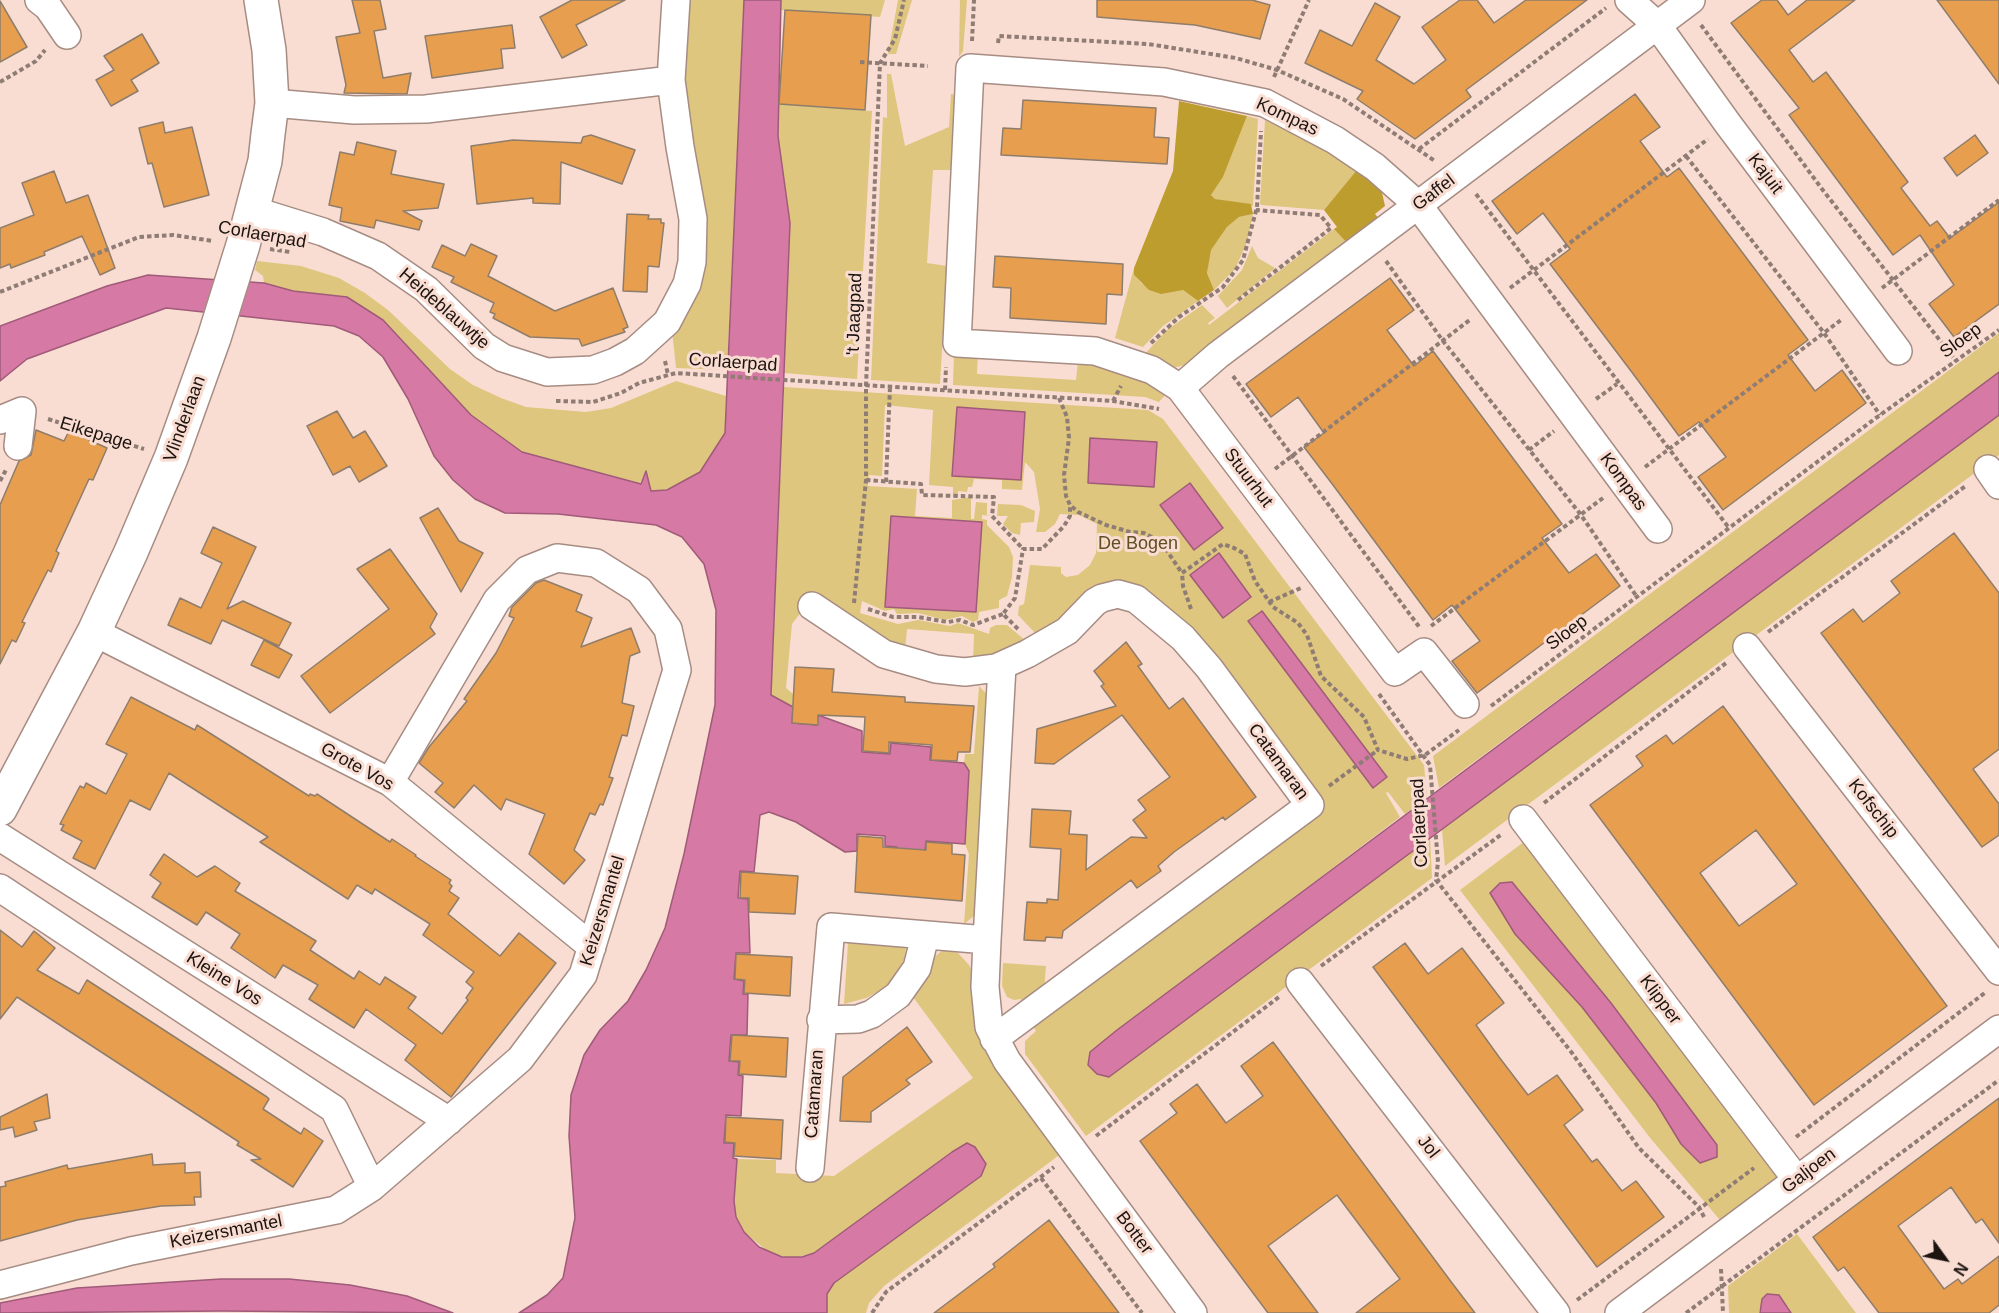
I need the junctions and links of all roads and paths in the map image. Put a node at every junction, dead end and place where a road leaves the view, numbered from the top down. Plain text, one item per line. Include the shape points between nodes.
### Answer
1 (39, 0) edge
2 (261, 0) edge
3 (676, 0) edge
4 (904, 0) edge
5 (974, 0) edge
6 (1309, 0) edge
7 (1688, 2) edge
8 (1618, 4) edge
9 (1658, 25) junction
10 (67, 35) joint
11 (860, 62) dead end
12 (880, 63) junction
13 (928, 66) dead end
14 (970, 68) junction
15 (671, 80) junction
16 (0, 82) edge
17 (272, 103) junction
18 (1265, 103) junction
19 (1419, 149) dead end
20 (1686, 156) dead end
21 (1999, 200) edge
22 (1418, 205) junction
23 (252, 210) junction
24 (1256, 210) junction
25 (1371, 240) junction
26 (300, 254) dead end
27 (239, 256) junction
28 (1892, 279) junction
29 (0, 291) edge
30 (1238, 300) dead end
31 (1863, 304) junction
32 (1999, 330) edge
33 (1824, 333) junction
34 (1898, 351) dead end
35 (1218, 355) junction
36 (1956, 362) junction
37 (1134, 363) junction
38 (866, 385) junction
39 (890, 387) junction
40 (1180, 388) junction
41 (1059, 398) junction
42 (552, 400) dead end
43 (1113, 401) junction
44 (1164, 410) dead end
45 (11, 415) edge
46 (1880, 415) junction
47 (18, 446) dead end
48 (171, 458) junction
49 (1993, 477) edge
50 (866, 480) junction
51 (886, 482) junction
52 (1624, 483) junction
53 (1070, 505) junction
54 (1581, 515) junction
55 (1658, 529) dead end
56 (1023, 549) junction
57 (1182, 573) junction
58 (1637, 597) junction
59 (812, 606) dead end
60 (1003, 614) junction
61 (94, 632) junction
62 (1178, 634) junction
63 (1039, 647) junction
64 (1747, 647) junction
65 (1002, 666) junction
66 (1472, 713) junction
67 (1378, 750) junction
68 (1430, 765) dead end
69 (1351, 770) dead end
70 (390, 782) junction
71 (0, 809) edge
72 (1523, 819) junction
73 (0, 837) edge
74 (1436, 880) junction
75 (0, 888) edge
76 (925, 936) junction
77 (987, 940) junction
78 (592, 947) junction
79 (1999, 971) edge
80 (1300, 982) junction
81 (821, 1020) junction
82 (1999, 1029) edge
83 (994, 1038) junction
84 (1999, 1080) edge
85 (448, 1121) junction
86 (1074, 1152) junction
87 (810, 1168) dead end
88 (1041, 1178) junction
89 (1797, 1180) junction
90 (372, 1187) junction
91 (1717, 1240) junction
92 (0, 1285) edge
93 (1723, 1286) junction
94 (872, 1313) edge
95 (1142, 1313) edge
96 (1193, 1313) edge
97 (1556, 1313) edge
98 (1619, 1313) edge
99 (1686, 1313) edge
100 (1723, 1313) edge

1 - 10 street
2 - 17 street, Vlinderlaan
3 - 15 street, Heideblauwtje
4 - 12 path, 't Jaagpad via 895,39
5 - 14 path
6 - 18 path
7 - 9 street, Gaffel
7 - 28 path
8 - 9 street, Kajuit
8 - 19 path
9 - 22 street, Gaffel
9 - 31 street, Kajuit
10 - 16 path via 36,62
11 - 12 path
12 - 13 path
12 - 38 path, 't Jaagpad
14 - 18 street, Kompas via 1164,82
14 - 37 street, Stuurhut via 957,343 1095,351
15 - 17 street via 426,109 354,110
15 - 23 street, Heideblauwtje via 693,219 687,284 667,322 652,338 615,362 593,370 547,372 503,358 484,346 426,289 378,256 323,232
17 - 23 street, Vlinderlaan via 265,161
18 - 22 street, Kompas via 1335,140 1375,167
18 - 24 path
20 - 33 path
21 - 28 path
22 - 25 street, Gaffel
22 - 52 street, Kompas
23 - 27 street, Vlinderlaan
24 - 30 path via 1320,215 1331,228
24 - 37 path via 1248,248 1232,278 1167,327
25 - 35 street, Gaffel
25 - 54 path via 1443,340
26 - 27 path, Corlaerpad
27 - 29 path, Corlaerpad via 173,235 139,237
27 - 48 street, Vlinderlaan
28 - 31 path
28 - 36 path
31 - 33 path
31 - 34 street, Kajuit
32 - 36 path, Sloep
33 - 46 path
33 - 52 path
35 - 40 street, Gaffel
35 - 54 path via 1424,632
36 - 46 path, Sloep
37 - 40 street, Stuurhut
37 - 43 path
38 - 39 path, Corlaerpad
38 - 42 path, Corlaerpad via 676,373 593,402
38 - 50 path, 't Jaagpad
39 - 41 path, Corlaerpad
39 - 51 path
40 - 66 street, Stuurhut via 1395,672 1424,652
41 - 43 path, Corlaerpad
41 - 53 path via 1067,417 1069,438 1064,476
43 - 44 path, Corlaerpad
45 - 47 street
45 - 48 path, Eikepage
46 - 58 path, Sloep
48 - 61 street, Vlinderlaan
49 - 64 path
50 - 51 path
50 - 60 path, 't Jaagpad via 854,605 893,617 960,620 973,625
51 - 56 path via 921,484 922,495 994,497 992,516
52 - 54 path
52 - 55 street, Kompas
53 - 56 path via 1070,516 1064,526 1042,549
53 - 57 path via 1106,525 1144,533 1161,542
54 - 58 path
56 - 60 path via 1015,598
57 - 62 path via 1191,609
57 - 67 path via 1223,544 1245,554 1255,581 1273,608 1298,623 1307,635 1321,676 1364,717
58 - 66 path, Sloep
59 - 65 street, Catamaran via 884,654 910,663 965,672
60 - 63 path
61 - 70 street, Grote Vos
61 - 71 street, Vlinderlaan
62 - 63 street, Catamaran via 1136,599 1110,595 1095,602 1066,631
62 - 83 street, Catamaran via 1209,668 1310,805
63 - 65 street, Catamaran
64 - 72 path
64 - 79 street, Kofschip
65 - 77 street
66 - 67 path, Sloep via 1459,730 1425,754 1407,759
67 - 69 path
68 - 74 path, Corlaerpad
70 - 78 street, Grote Vos
70 - 78 street, Keizersmantel via 497,600 528,570 557,558 596,563 639,590 668,629 677,670
72 - 74 path
72 - 89 street, Klipper
73 - 85 street, Kleine Vos
74 - 80 path
74 - 91 path via 1572,1053 1639,1148 1700,1207
75 - 90 street via 334,1109
76 - 77 street, Catamaran
76 - 81 street via 917,968 898,995 865,1017
76 - 81 street, Catamaran via 831,927
77 - 83 street via 986,1007
78 - 85 street, Keizersmantel via 583,975 520,1059
80 - 86 path
80 - 97 street, Jol
81 - 87 street, Catamaran
82 - 89 street, Galjoen
83 - 86 street
84 - 93 path
85 - 90 street, Keizersmantel
86 - 88 path
86 - 96 street, Botter
88 - 94 path via 886,1292
88 - 95 path
89 - 91 street, Galjoen
90 - 92 street, Keizersmantel via 336,1210 131,1251
91 - 93 path
91 - 98 street, Galjoen
93 - 99 path
93 - 100 path

